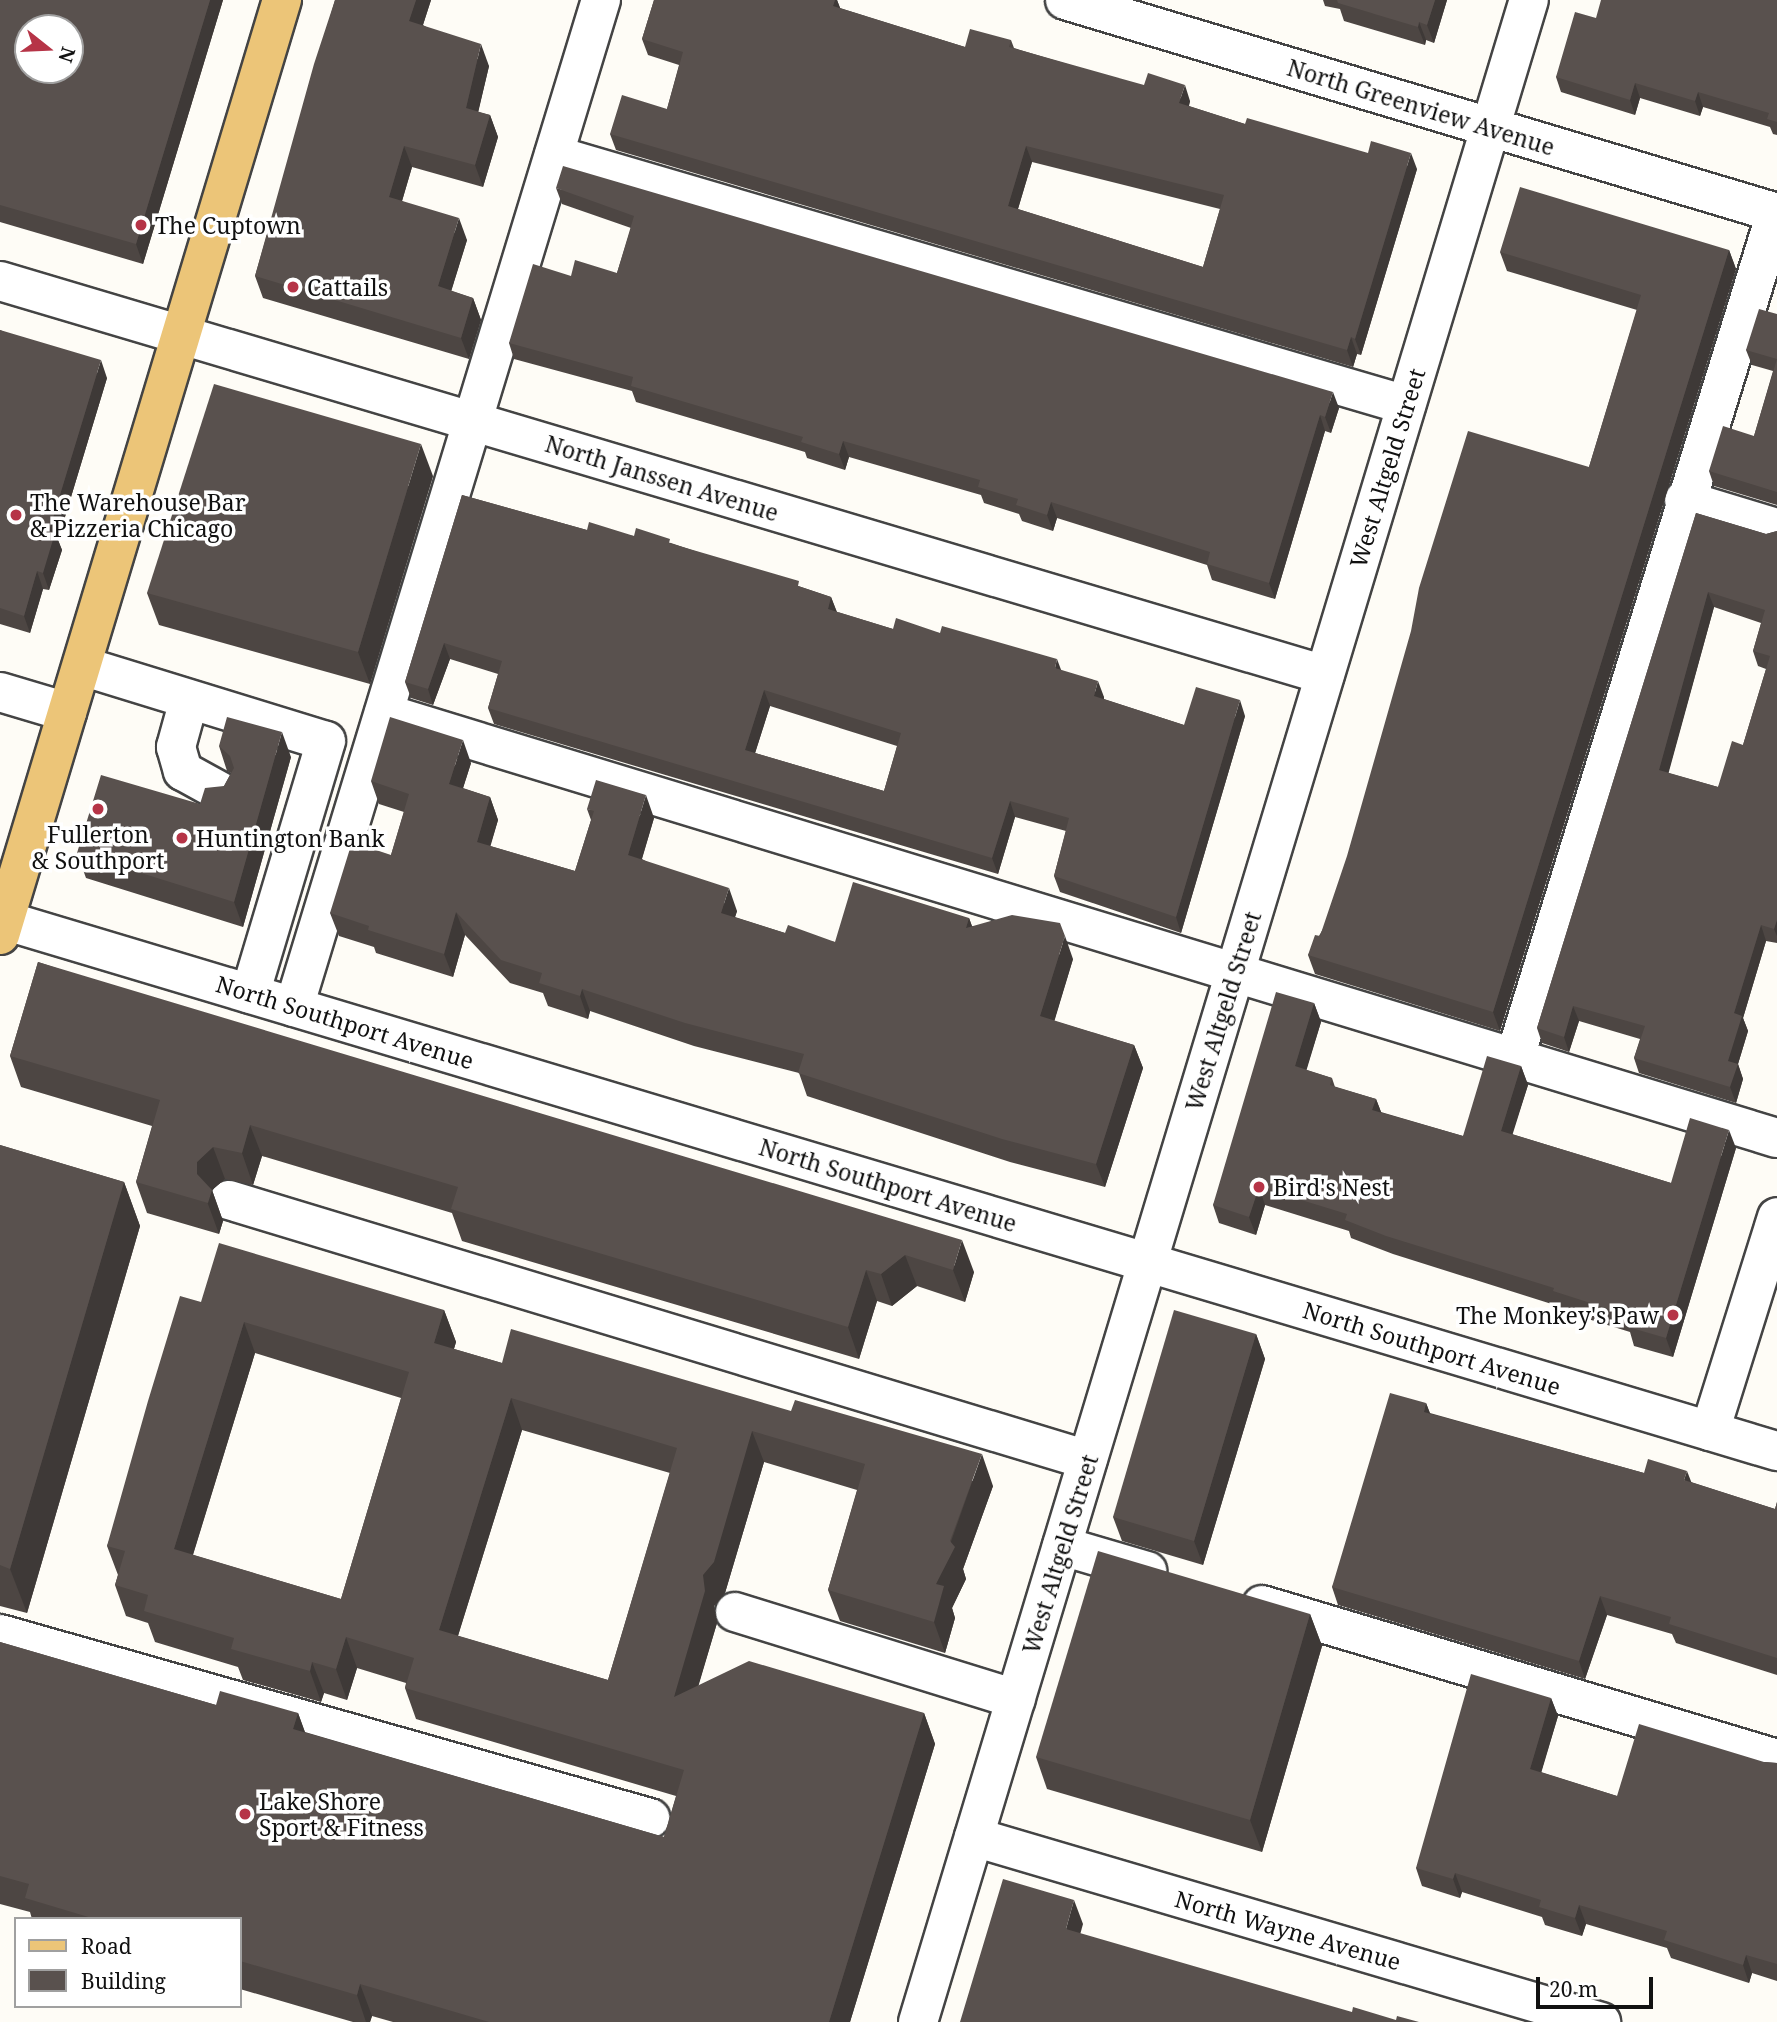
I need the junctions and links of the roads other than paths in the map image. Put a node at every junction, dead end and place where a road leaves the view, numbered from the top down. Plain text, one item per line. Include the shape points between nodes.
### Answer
1 (282, 0) edge
2 (601, 0) edge
3 (1065, 0) edge
4 (1529, 0) edge
5 (1490, 127) junction
6 (554, 155) junction
7 (1776, 213) edge
8 (0, 281) edge
9 (181, 334) junction
10 (1406, 405) junction
11 (473, 421) junction
12 (1684, 500) junction
13 (1777, 528) edge
14 (82, 666) junction
15 (1325, 675) junction
16 (6, 697) edge
17 (189, 700) junction
18 (67, 712) junction
19 (384, 713) junction
20 (221, 792) edge
21 (1, 925) edge
22 (1235, 972) junction
23 (250, 994) junction
24 (294, 1007) junction
25 (1515, 1058) junction
26 (1777, 1138) edge
27 (229, 1200) dead end
28 (1777, 1217) edge
29 (1147, 1263) junction
30 (1710, 1431) junction
31 (1777, 1451) edge
32 (1088, 1460) junction
33 (1062, 1546) junction
34 (1176, 1580) edge
35 (1228, 1595) edge
36 (734, 1612) dead end
37 (0, 1634) edge
38 (1016, 1699) junction
39 (1777, 1759) edge
40 (650, 1818) dead end
41 (974, 1837) junction
42 (918, 2022) edge
43 (1601, 2022) edge

1 - 9 main road
2 - 6 street
3 - 5 street, North Greenview Avenue
4 - 5 street, West Altgeld Street
5 - 7 street, North Greenview Avenue
5 - 10 street, West Altgeld Street
6 - 10 street
6 - 11 street
7 - 12 street
8 - 9 street, North Janssen Avenue
9 - 11 street, North Janssen Avenue
9 - 14 main road
10 - 15 street, West Altgeld Street
11 - 15 street, North Janssen Avenue
11 - 19 street
12 - 13 street
12 - 25 street
14 - 17 street
14 - 18 main road
15 - 22 street, West Altgeld Street
16 - 18 street
17 - 20 street via 176,747 183,771
17 - 23 street via 326,741 289,813
18 - 21 main road
19 - 22 street
19 - 24 street
21 - 23 street, North Southport Avenue
22 - 25 street
22 - 29 street, West Altgeld Street
23 - 24 street, North Southport Avenue
24 - 29 street, North Southport Avenue
25 - 26 street
27 - 32 street
28 - 30 street
29 - 30 street, North Southport Avenue
29 - 32 street, West Altgeld Street
30 - 31 street, North Southport Avenue
32 - 33 street, West Altgeld Street
33 - 34 street
33 - 38 street, West Altgeld Street
35 - 39 street
36 - 38 street
37 - 40 street
38 - 41 street, West Altgeld Street
41 - 42 street, West Altgeld Street
41 - 43 street, North Wayne Avenue

